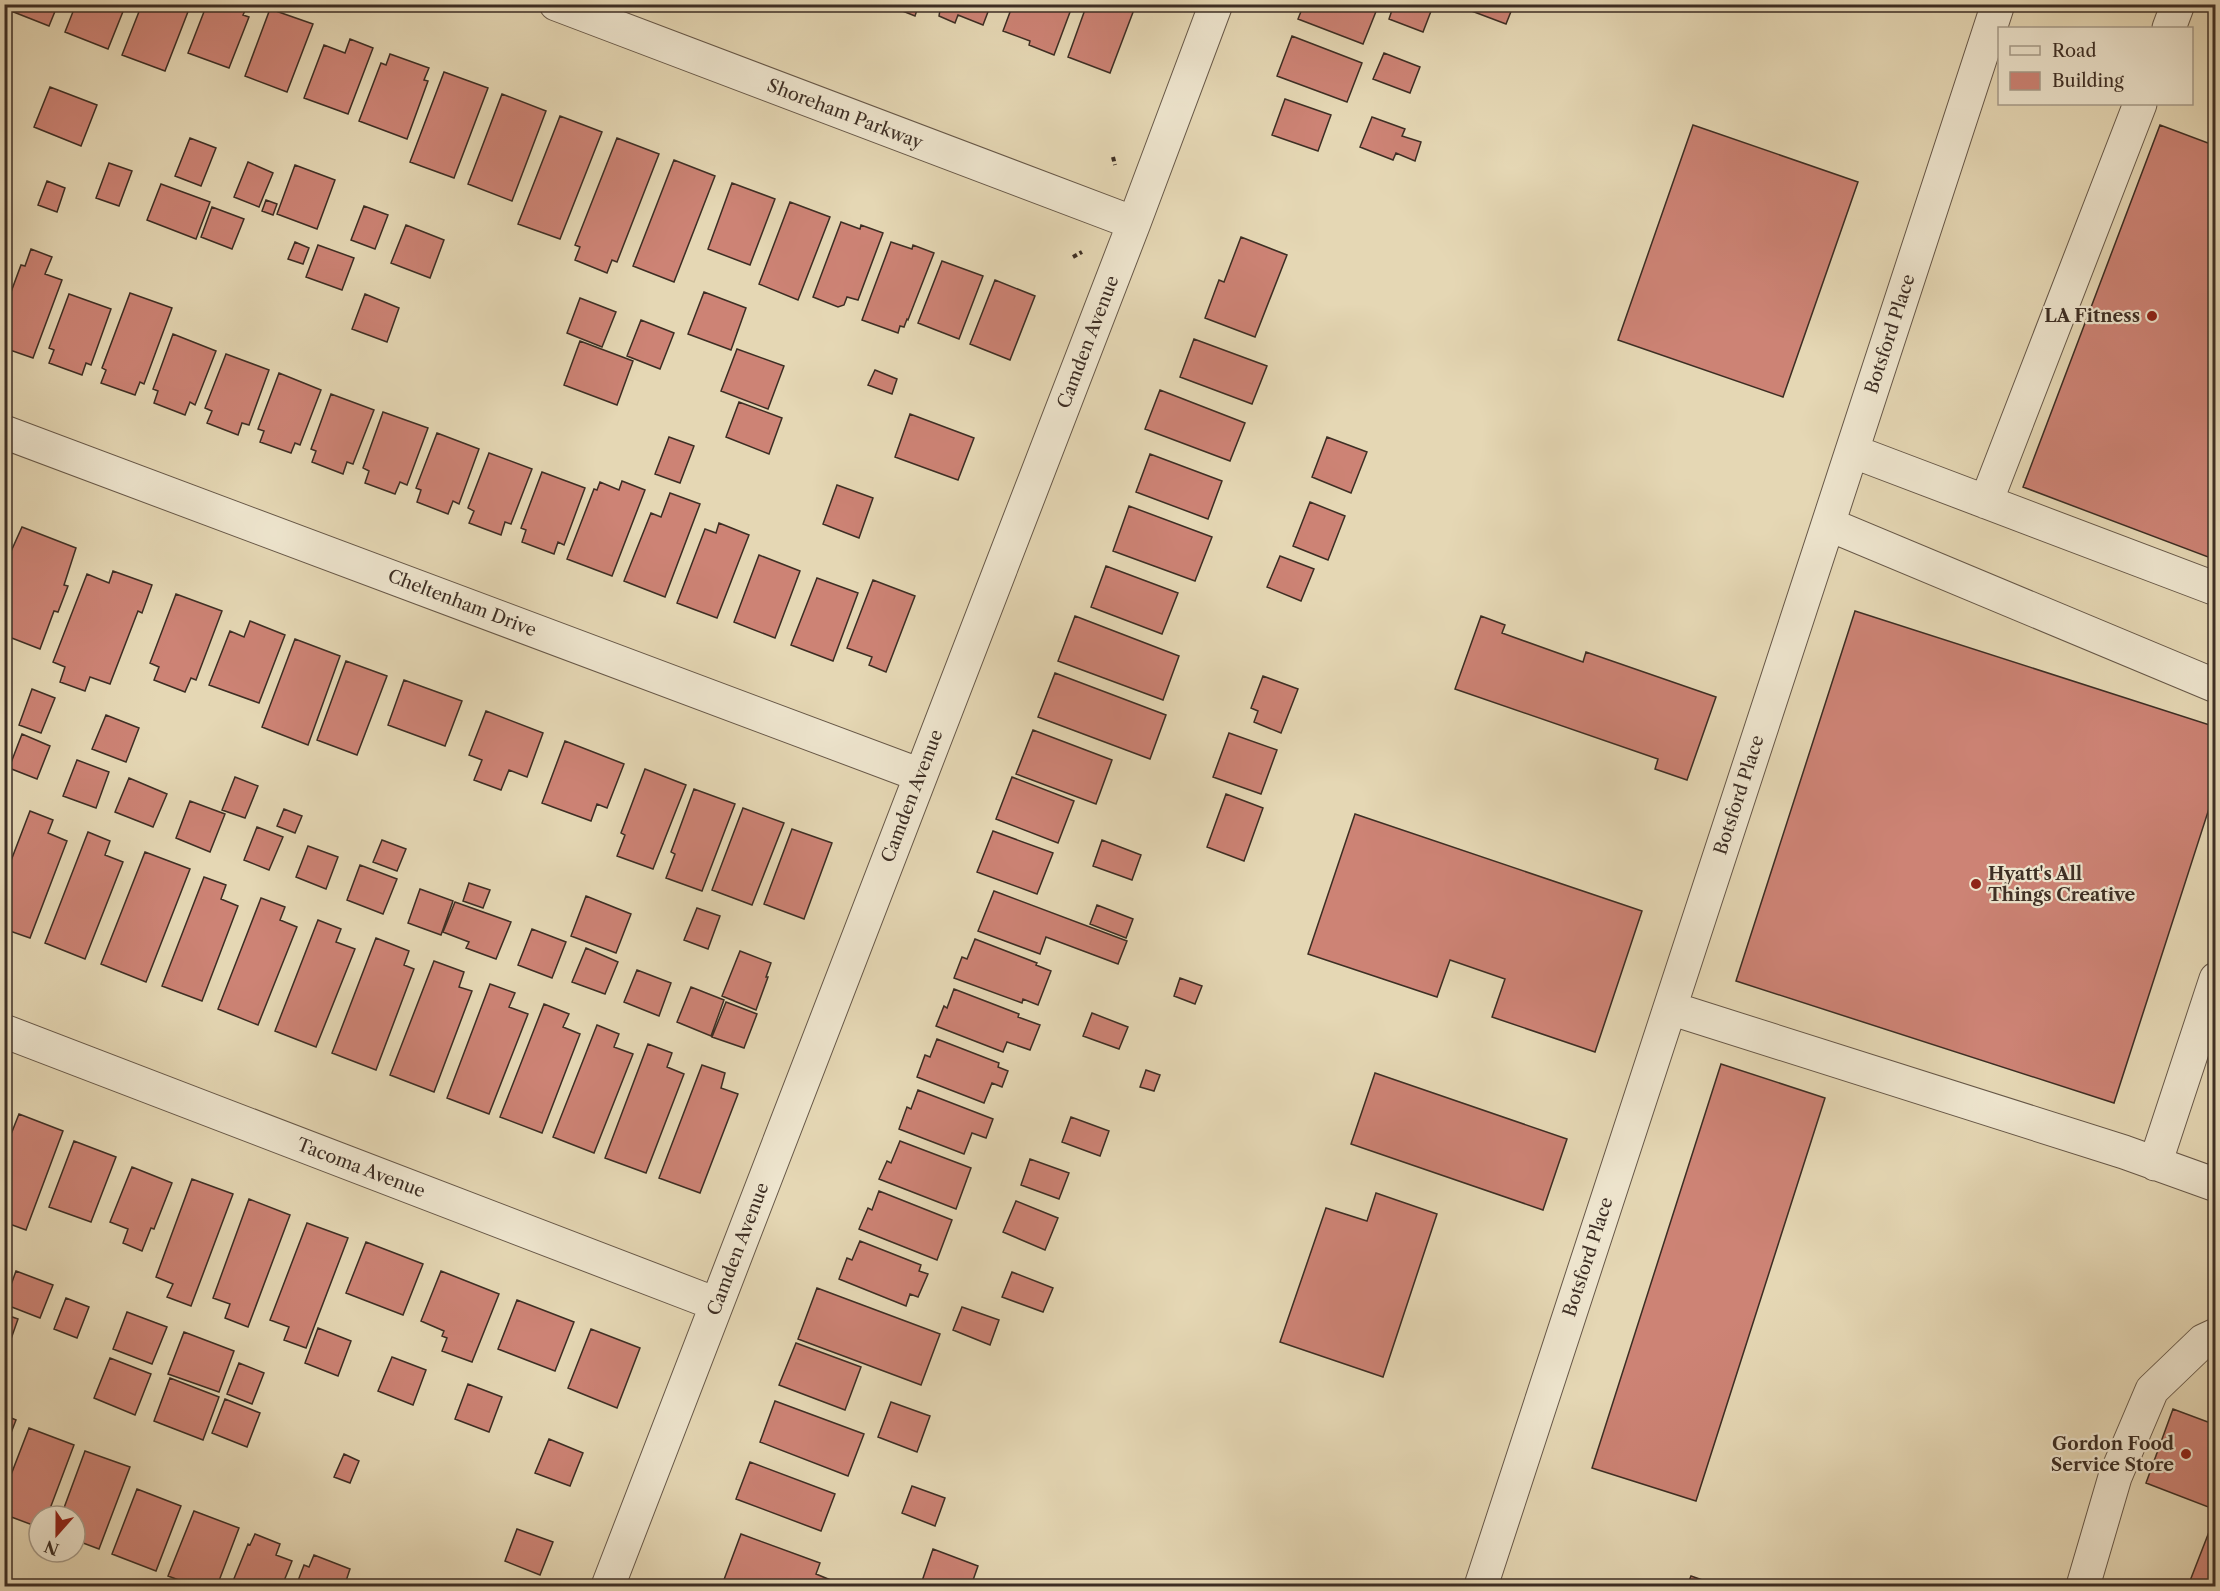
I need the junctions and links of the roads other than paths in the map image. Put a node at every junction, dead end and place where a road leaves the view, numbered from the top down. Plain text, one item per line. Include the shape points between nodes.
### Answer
1 (556, 4) edge
2 (1216, 4) edge
3 (1998, 4) edge
4 (2178, 4) edge
5 (2169, 27) edge
6 (2140, 105) edge
7 (1134, 223) junction
8 (4, 432) edge
9 (1852, 451) junction
10 (1986, 502) junction
11 (1828, 524) junction
12 (2216, 589) edge
13 (2216, 686) edge
14 (920, 775) junction
15 (2216, 979) edge
16 (1670, 1008) junction
17 (4, 1032) edge
18 (2155, 1164) junction
19 (2216, 1185) edge
20 (717, 1304) junction
21 (2216, 1335) edge
22 (608, 1587) edge
23 (1481, 1587) edge
24 (2083, 1587) edge

1 - 7 street, Shoreham Parkway
2 - 7 street, Camden Avenue
3 - 9 street, Botsford Place
4 - 5 street
6 - 10 street
7 - 14 street, Camden Avenue
8 - 14 street, Cheltenham Drive
9 - 10 street
9 - 11 street, Botsford Place
10 - 12 street
11 - 13 street
11 - 16 street, Botsford Place
14 - 20 street, Camden Avenue
15 - 18 street
16 - 18 street
16 - 23 street, Botsford Place
17 - 20 street, Tacoma Avenue
18 - 19 street
20 - 22 street, Camden Avenue
21 - 24 street via 2203,1341 2152,1390 2115,1477

